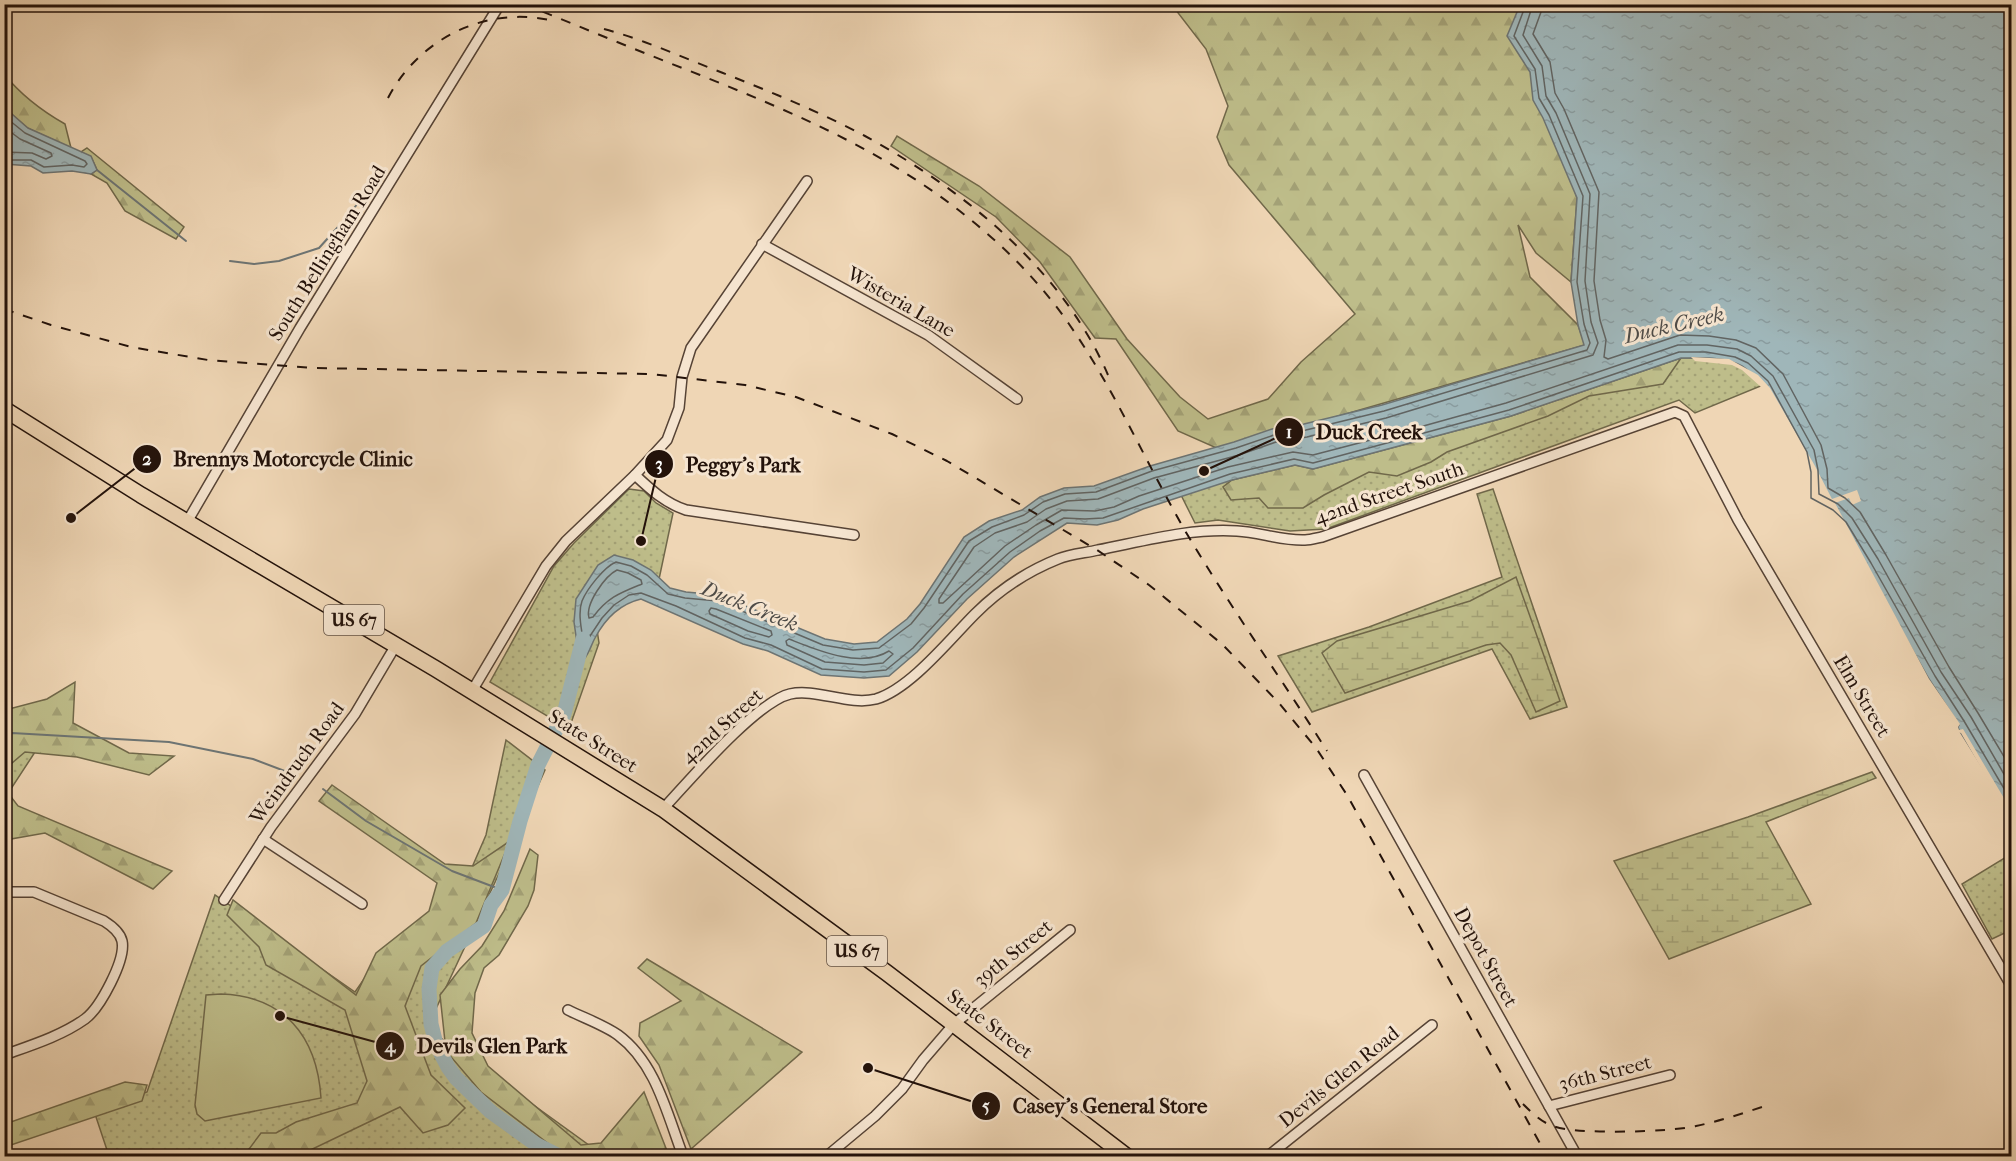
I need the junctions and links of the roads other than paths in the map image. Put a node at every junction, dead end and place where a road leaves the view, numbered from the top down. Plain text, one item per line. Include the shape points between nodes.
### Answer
1 (500, 4) edge
2 (807, 181) dead end
3 (762, 244) junction
4 (1017, 399) dead end
5 (4, 409) edge
6 (1687, 421) joint
7 (635, 475) junction
8 (187, 522) junction
9 (855, 535) dead end
10 (994, 598) joint
11 (396, 645) junction
12 (472, 691) junction
13 (1364, 775) dead end
14 (663, 809) junction
15 (263, 839) junction
16 (4, 892) edge
17 (224, 900) dead end
18 (362, 904) dead end
19 (1070, 930) dead end
20 (2012, 987) edge
21 (568, 1010) dead end
22 (954, 1024) junction
23 (1432, 1025) dead end
24 (4, 1055) edge
25 (1670, 1075) dead end
26 (1549, 1106) junction
27 (683, 1156) edge
28 (827, 1156) edge
29 (1126, 1156) edge
30 (1268, 1156) edge
31 (1577, 1156) edge

1 - 8 street, South Bellingham Road via 300,328
2 - 3 street
3 - 4 street, Wisteria Lane via 928,335
3 - 7 street via 691,348 674,425 667,440
5 - 8 main road, State Street / US 67
6 - 10 street, 42nd Street South via 1675,412 1322,537 1304,540 1237,531 1187,533 1060,558
6 - 20 street, Elm Street via 1738,520
7 - 9 street via 665,500 686,510
7 - 12 street via 566,541 546,566
8 - 11 main road, State Street / US 67
10 - 14 street, 42nd Street via 935,657 898,688 876,699 791,694 772,702 716,751
11 - 12 main road, State Street / US 67
11 - 15 street, Weindruch Road via 355,714
12 - 14 main road, State Street / US 67
13 - 26 street, Depot Street
14 - 22 main road, State Street / US 67
15 - 17 street, Weindruch Road
15 - 18 street
16 - 24 street via 34,892 104,921 114,927 123,948 107,989 87,1018 65,1032
19 - 22 street, 39th Street
21 - 27 street via 617,1034 638,1053 654,1078
22 - 28 street, 39th Street via 902,1089
22 - 29 main road, State Street / US 67
23 - 30 street, Devils Glen Road
25 - 26 street, 36th Street
26 - 31 street, Depot Street

